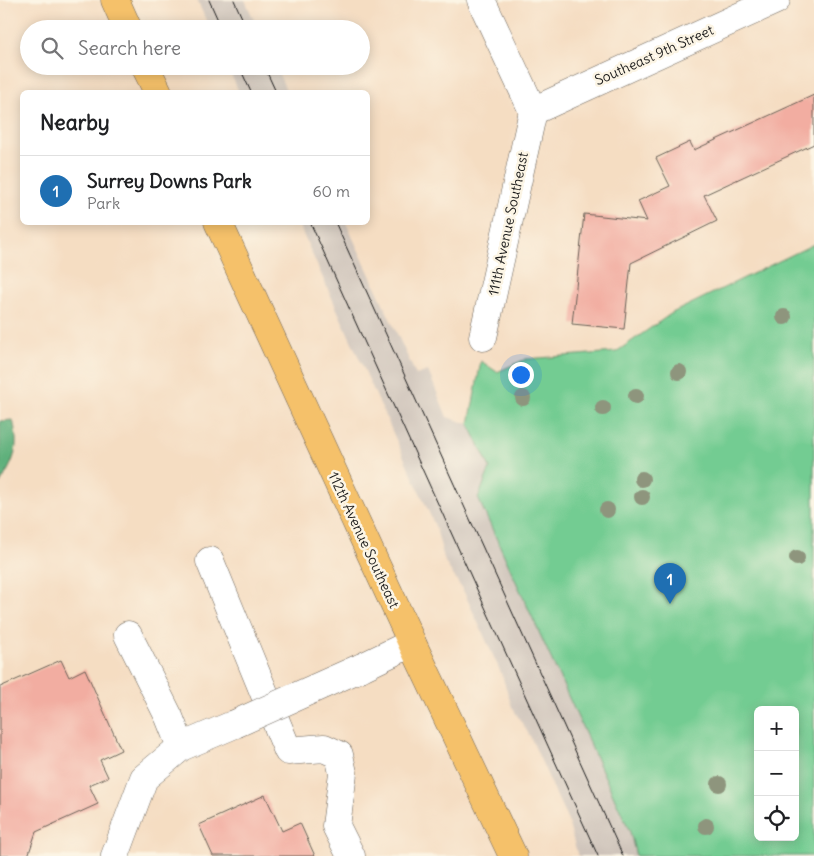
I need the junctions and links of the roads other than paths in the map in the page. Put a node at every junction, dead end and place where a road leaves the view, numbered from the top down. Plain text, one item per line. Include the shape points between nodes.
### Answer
1 (114, 0) edge
2 (481, 0) edge
3 (776, 0) edge
4 (124, 20) edge
5 (150, 75) edge
6 (157, 90) edge
7 (533, 110) junction
8 (219, 225) edge
9 (483, 337) dead end
10 (210, 561) dead end
11 (128, 635) dead end
12 (412, 643) junction
13 (181, 747) junction
14 (115, 856) edge
15 (351, 856) edge
16 (514, 856) edge

1 - 4 main road
2 - 7 street
3 - 7 street, Southeast 9th Street
5 - 6 main road
7 - 9 street, 111th Avenue Southeast
8 - 12 main road, 112th Avenue Southeast
10 - 15 street via 288,752 324,748 339,755 343,773 336,826
11 - 13 street
12 - 13 street, bridge
12 - 16 main road, 112th Avenue Southeast
13 - 14 street via 144,778

